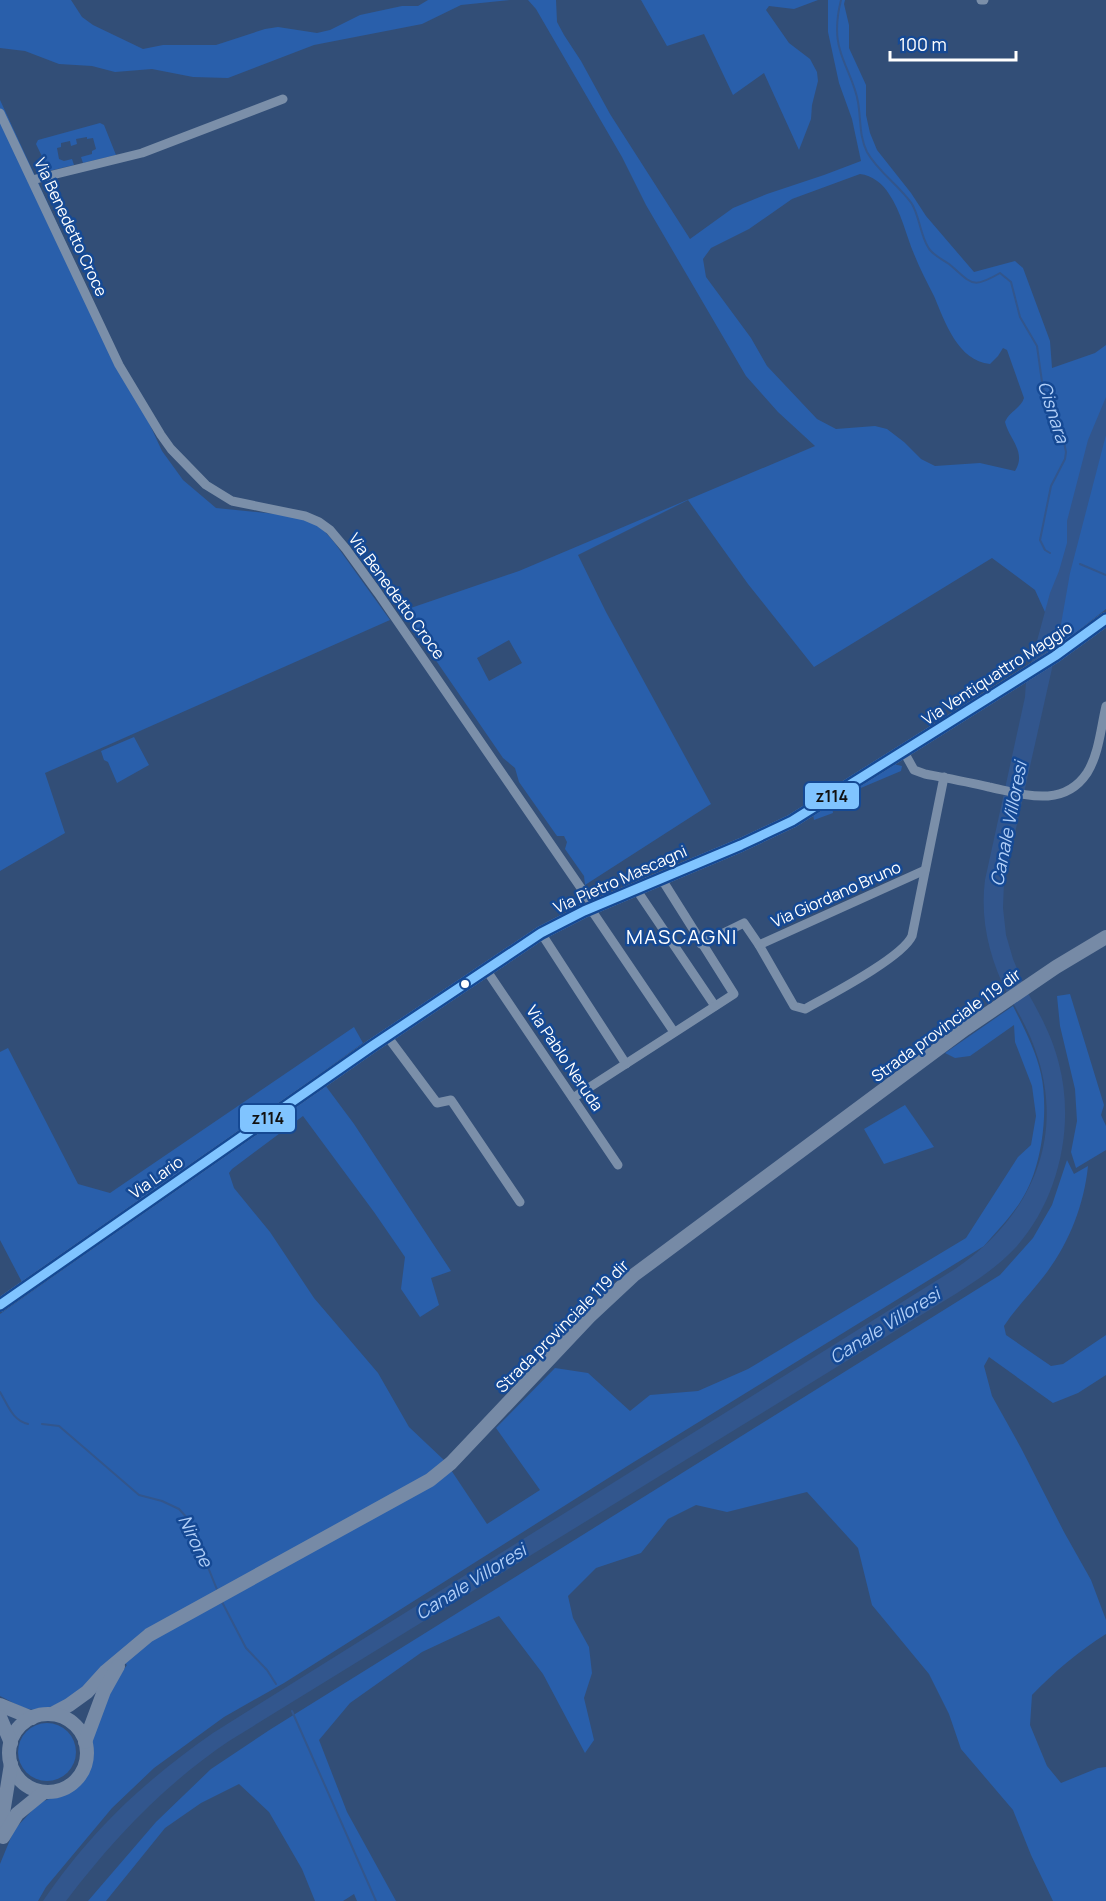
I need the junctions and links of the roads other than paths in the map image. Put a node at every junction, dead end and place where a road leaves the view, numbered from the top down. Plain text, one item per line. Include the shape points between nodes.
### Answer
1 (283, 99) dead end
2 (0, 113) edge
3 (32, 180) junction
4 (1106, 619) edge
5 (1106, 706) edge
6 (903, 752) junction
7 (944, 777) junction
8 (925, 870) junction
9 (661, 878) junction
10 (636, 889) junction
11 (592, 908) junction
12 (541, 933) junction
13 (1106, 937) edge
14 (701, 944) junction
15 (759, 945) junction
16 (485, 968) junction
17 (715, 1006) junction
18 (675, 1032) junction
19 (387, 1036) junction
20 (626, 1064) junction
21 (330, 1076) joint
22 (573, 1098) junction
23 (618, 1165) dead end
24 (520, 1202) dead end
25 (0, 1305) edge
26 (122, 1659) junction
27 (0, 1705) edge
28 (52, 1714) junction
29 (0, 1717) edge
30 (32, 1718) junction
31 (85, 1742) junction
32 (11, 1743) junction
33 (11, 1764) junction
34 (44, 1792) junction
35 (0, 1832) edge
36 (0, 1841) edge

1 - 3 street via 142,153
2 - 3 street, Via Benedetto Croce
3 - 11 street, Via Benedetto Croce via 119,365 171,449 206,485 232,501 305,516 330,530 378,593
4 - 6 street, Via Ventiquattro Maggio
5 - 7 street via 1092,764 1082,779 1059,794 1029,796
6 - 7 street via 914,770
6 - 9 street, Via Pietro Mascagni via 776,829
7 - 8 street
8 - 15 street, Via Giordano Bruno
8 - 15 street via 909,942 847,986 805,1009 794,1006
9 - 10 street, Via Pietro Mascagni
9 - 14 street
10 - 11 street, Via Pietro Mascagni
10 - 17 street
11 - 12 street, Via Pietro Mascagni
11 - 18 street, Via Benedetto Croce
12 - 16 street, Via Pietro Mascagni
12 - 20 street
13 - 26 street, Strada provinciale 119 dir via 997,1007 634,1275 430,1480 149,1635
14 - 15 street via 744,923
14 - 17 street via 734,994
16 - 19 street, Via Pietro Mascagni
16 - 22 street, Via Pablo Neruda
17 - 18 street
18 - 20 street
19 - 21 street, Via Pietro Mascagni
19 - 24 street via 437,1102 451,1100
20 - 22 street
21 - 25 street, Via Lario
22 - 23 street, Via Pablo Neruda
26 - 28 street, Strada provinciale 119 dir via 87,1692
26 - 31 street, Strada provinciale 119 dir via 104,1691
27 - 30 street
28 - 30 street
28 - 31 street via 73,1723
29 - 32 street
30 - 32 street via 16,1731
31 - 34 street via 85,1764 78,1778 66,1787
32 - 33 street
33 - 34 street via 23,1783
33 - 35 street
34 - 36 street via 17,1814

